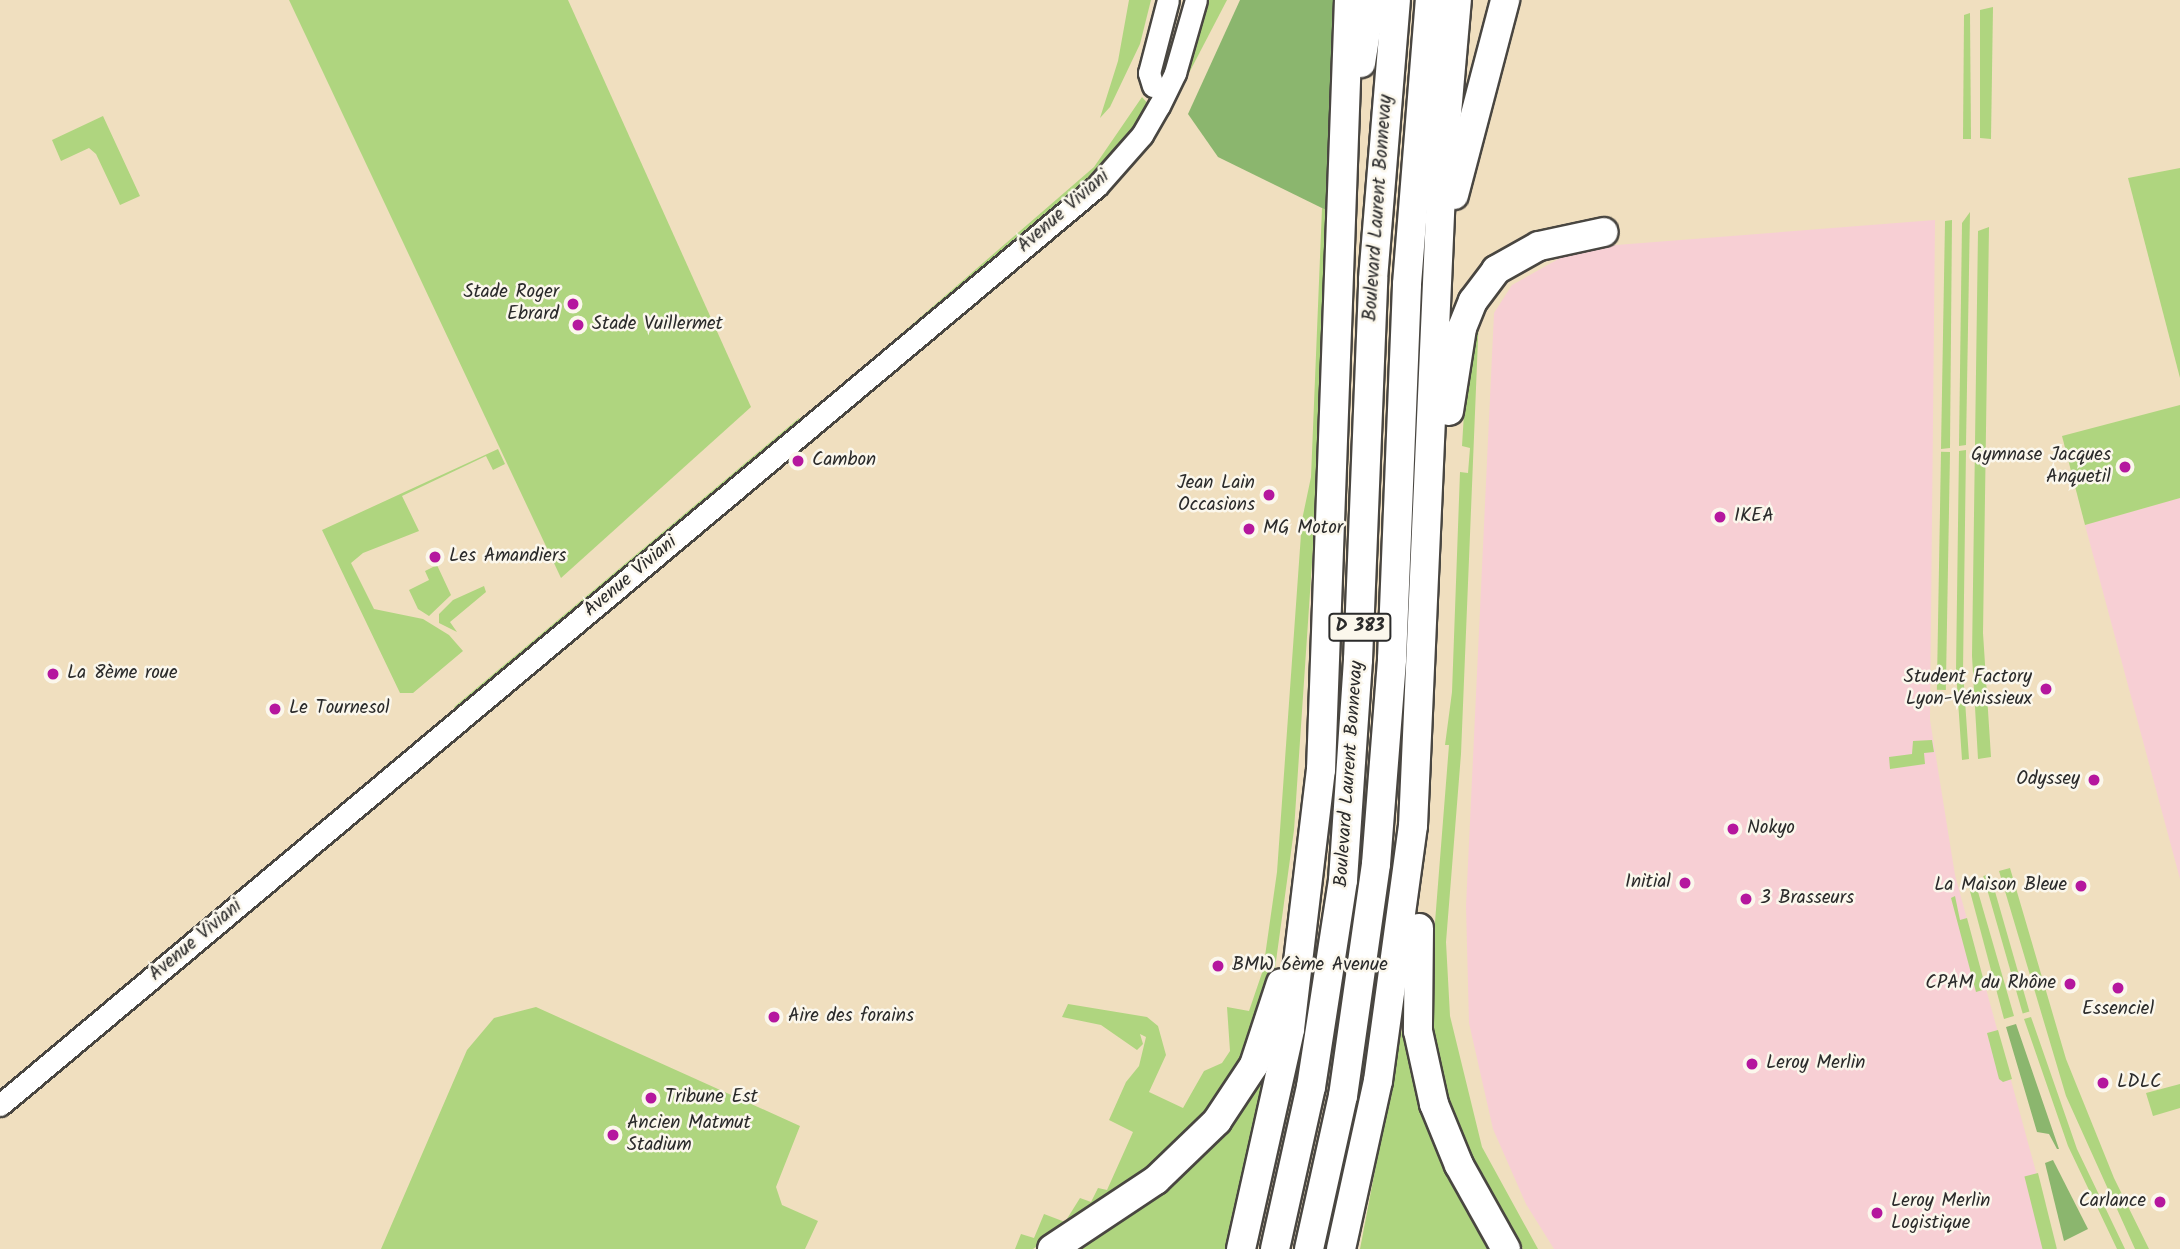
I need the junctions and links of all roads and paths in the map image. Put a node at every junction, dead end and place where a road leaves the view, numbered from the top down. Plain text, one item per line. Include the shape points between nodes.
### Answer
1 (1168, 0) edge
2 (1196, 0) edge
3 (1349, 0) edge
4 (1371, 0) edge
5 (1396, 0) edge
6 (1430, 0) edge
7 (1457, 0) edge
8 (1505, 4) edge
9 (1156, 96) junction
10 (1344, 205) junction
11 (1604, 232) dead end
12 (1438, 302) junction
13 (1427, 559) junction
14 (1419, 750) junction
15 (1321, 770) junction
16 (0, 1105) edge
17 (1052, 1249) edge
18 (1241, 1249) edge
19 (1275, 1249) edge
20 (1309, 1249) edge
21 (1341, 1249) edge
22 (1506, 1249) edge

1 - 9 street via 1149,73
2 - 9 street, Avenue Viviani via 1175,73
3 - 10 highway
4 - 10 highway
5 - 19 highway, Boulevard Laurent Bonnevay / D 383 via 1373,279 1358,660 1343,880 1311,1087
6 - 20 highway, Boulevard Laurent Bonnevay / D 383 via 1407,284 1392,659 1379,839 1358,1014
7 - 12 highway via 1442,170
8 - 12 highway via 1455,190
9 - 16 street, Avenue Viviani via 1142,135 1097,186
10 - 15 highway
11 - 13 highway via 1539,246 1511,259 1496,270 1474,301 1458,342
12 - 13 highway
13 - 14 highway
14 - 21 highway via 1394,984
14 - 22 highway via 1422,884 1416,995 1421,1052 1446,1137
15 - 17 highway via 1280,990 1254,1065 1217,1121 1191,1150 1110,1213
15 - 18 highway via 1290,1029

